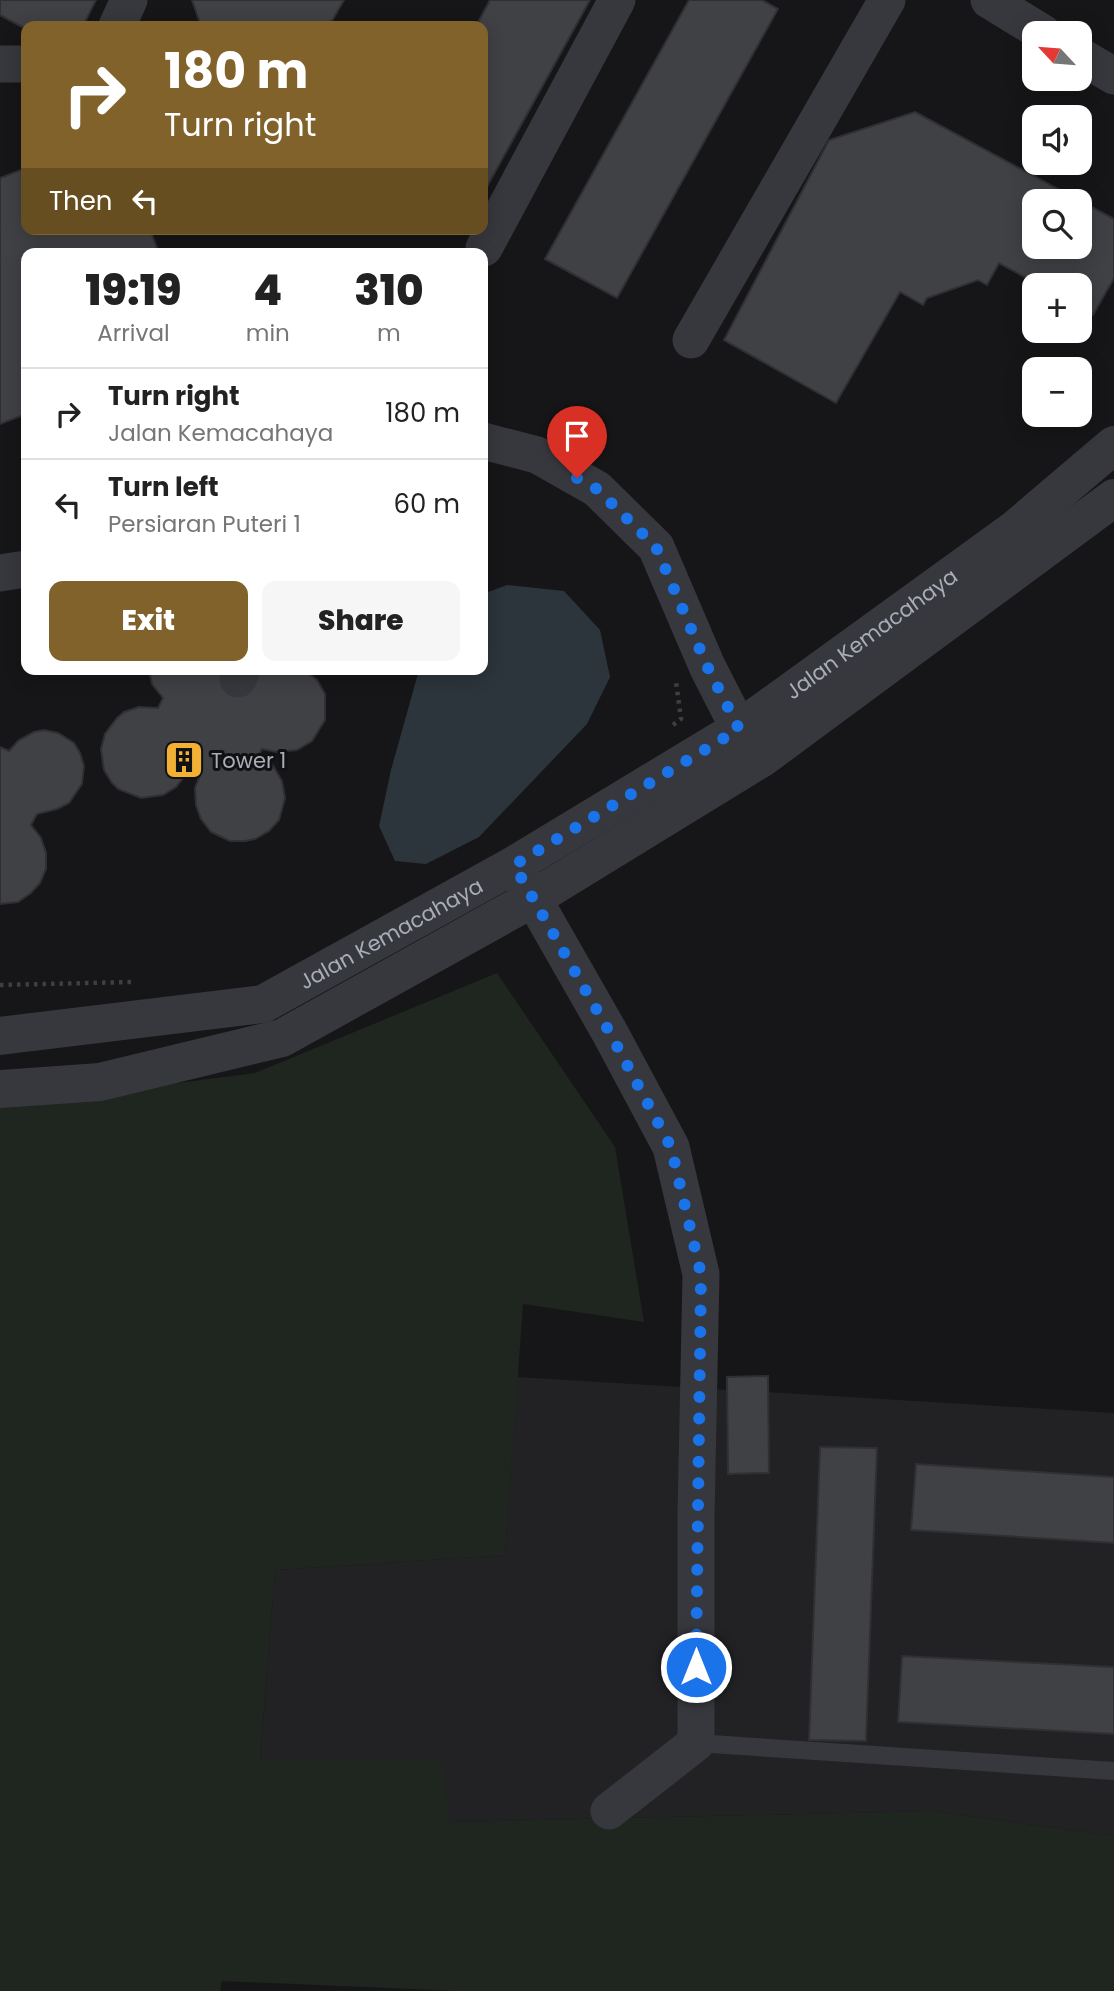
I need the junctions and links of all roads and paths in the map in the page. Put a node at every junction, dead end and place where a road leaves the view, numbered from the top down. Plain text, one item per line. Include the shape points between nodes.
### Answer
1 (130, 0) edge
2 (617, 0) edge
3 (887, 0) edge
4 (989, 0) edge
5 (120, 21) edge
6 (1023, 21) edge
7 (1092, 62) edge
8 (0, 64) edge
9 (21, 64) edge
10 (1114, 76) edge
11 (484, 248) dead end
12 (691, 340) dead end
13 (488, 442) edge
14 (1114, 445) edge
15 (1114, 498) edge
16 (21, 570) edge
17 (0, 573) edge
18 (675, 675) dead end
19 (670, 727) dead end
20 (739, 729) junction
21 (762, 758) junction
22 (514, 865) junction
23 (532, 899) junction
24 (136, 982) dead end
25 (0, 985) edge
26 (0, 1036) edge
27 (0, 1089) edge
28 (696, 1743) junction
29 (1114, 1771) edge
30 (609, 1811) dead end

1 - 5 street
2 - 11 street
3 - 12 street
4 - 6 street
7 - 10 street
8 - 9 street
13 - 20 street via 537,455 597,489 656,547
14 - 20 street, Jalan Kemacahaya via 1014,530
15 - 21 street, Jalan Kemacahaya
16 - 17 street
18 - 19 path via 681,719
20 - 21 street
20 - 22 street, Jalan Kemacahaya
21 - 23 street, Jalan Kemacahaya
22 - 23 street
22 - 26 street, Jalan Kemacahaya via 263,1004
23 - 27 street, Jalan Kemacahaya via 282,1038 100,1082
23 - 28 street via 671,1147 701,1274
24 - 25 path
28 - 29 lane
28 - 30 street

